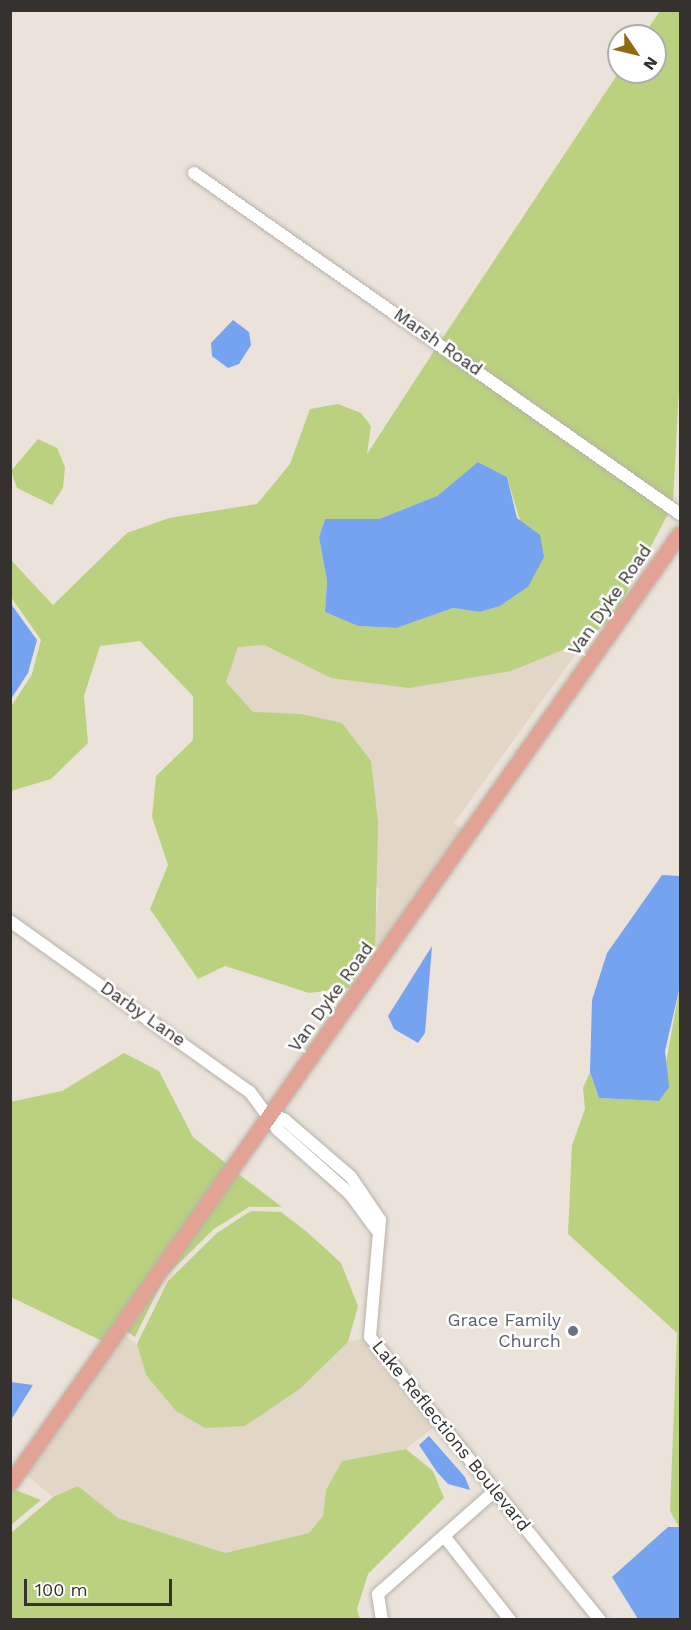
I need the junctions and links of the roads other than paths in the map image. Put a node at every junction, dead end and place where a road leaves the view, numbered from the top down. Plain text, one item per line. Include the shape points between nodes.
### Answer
1 (194, 173) dead end
2 (681, 514) edge
3 (681, 533) edge
4 (10, 921) edge
5 (271, 1113) junction
6 (10, 1483) edge
7 (495, 1491) junction
8 (444, 1536) junction
9 (382, 1620) edge
10 (510, 1620) edge
11 (600, 1620) edge

1 - 2 street, Marsh Road
3 - 5 main road, Van Dyke Road
4 - 5 street, Darby Lane via 196,1051
5 - 6 main road, Van Dyke Road
5 - 7 street, Lake Reflections Boulevard via 278,1130 350,1194 376,1229 378,1284 370,1337
7 - 8 street
7 - 11 street, Lake Reflections Boulevard
8 - 9 street via 378,1594
8 - 10 street

